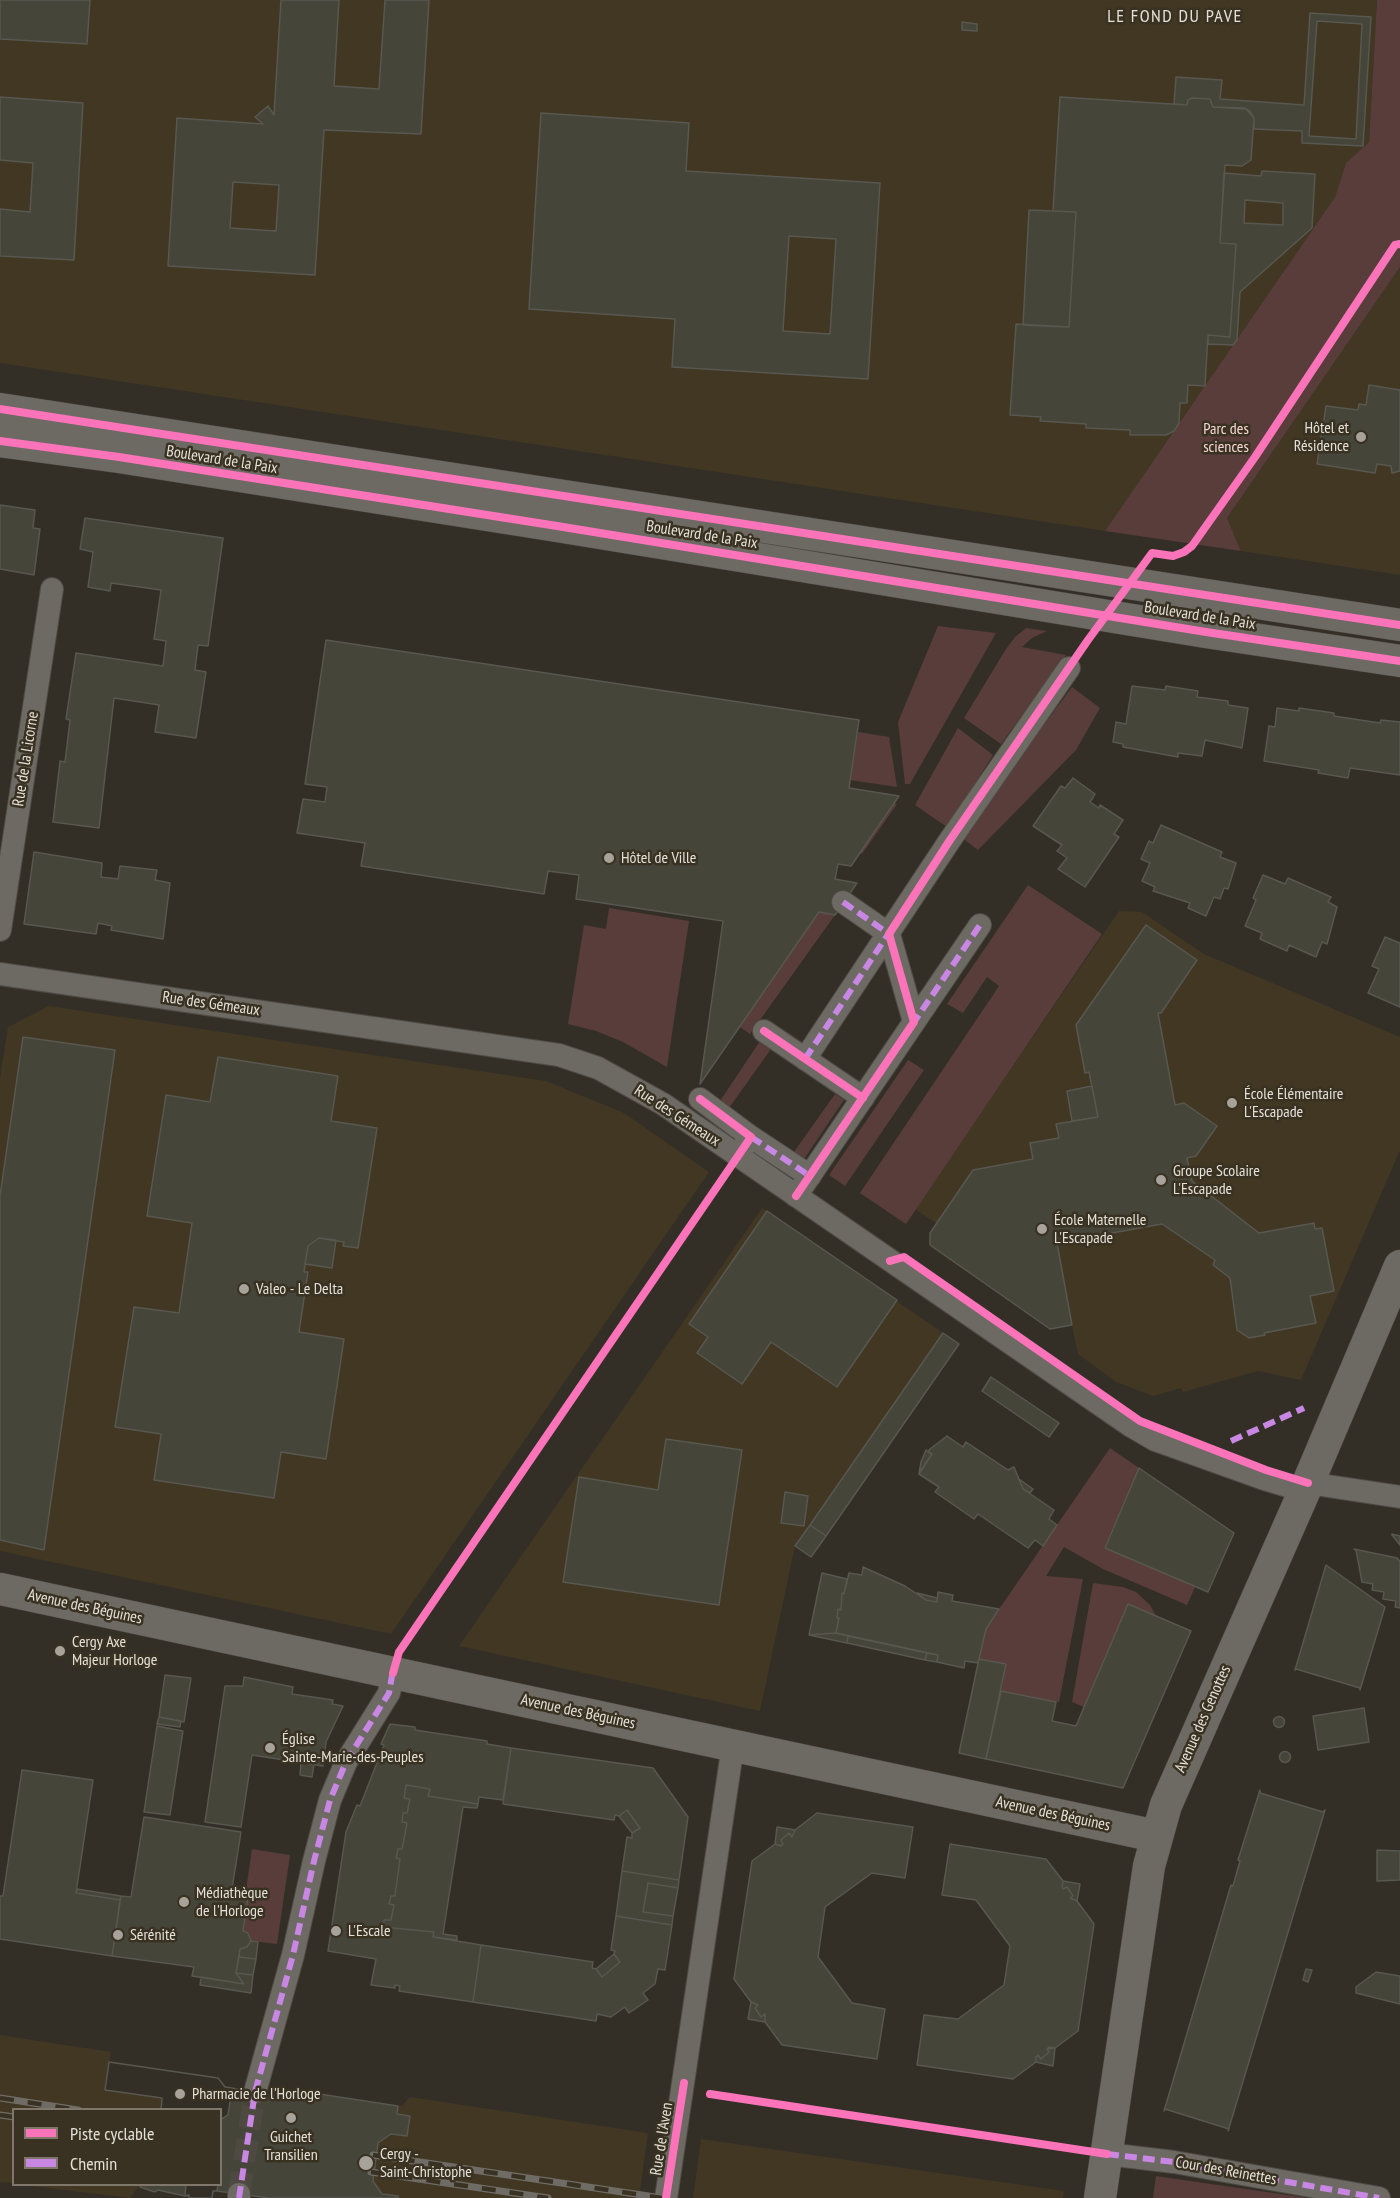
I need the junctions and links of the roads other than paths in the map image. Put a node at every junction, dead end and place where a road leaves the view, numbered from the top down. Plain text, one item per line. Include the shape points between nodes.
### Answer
1 (0, 409) edge
2 (0, 441) edge
3 (52, 589) dead end
4 (1400, 625) edge
5 (1400, 661) edge
6 (1069, 668) dead end
7 (843, 902) dead end
8 (980, 926) dead end
9 (0, 930) edge
10 (889, 934) junction
11 (0, 974) edge
12 (914, 1022) junction
13 (764, 1031) dead end
14 (805, 1059) junction
15 (862, 1098) junction
16 (700, 1099) dead end
17 (751, 1137) junction
18 (737, 1155) junction
19 (810, 1176) junction
20 (796, 1196) junction
21 (1400, 1266) edge
22 (1306, 1487) junction
23 (1400, 1497) edge
24 (0, 1589) edge
25 (391, 1680) junction
26 (733, 1745) junction
27 (1156, 1836) junction
28 (255, 2092) tunnel mouth
29 (1107, 2154) junction
30 (666, 2198) edge
31 (1100, 2198) edge
32 (1379, 2198) edge

1 - 4 main road, Boulevard de la Paix
2 - 5 main road, Boulevard de la Paix
3 - 9 street, Rue de la Licorne
6 - 10 street
7 - 10 street
8 - 12 street
10 - 12 street
10 - 14 street
11 - 18 street, Rue des Gémeaux via 570,1058 598,1068 663,1104
12 - 15 street
13 - 14 street
14 - 15 street
15 - 19 street
16 - 17 street
17 - 18 street
17 - 19 street
18 - 20 street, Rue des Gémeaux
19 - 20 street
20 - 22 street, Rue des Gémeaux via 1155,1440 1286,1486
21 - 22 main road, Avenue des Genottes
22 - 23 street, Rue des Gémeaux
22 - 27 main road, Avenue des Genottes via 1166,1805
24 - 25 main road, Avenue des Béguines
25 - 26 main road, Avenue des Béguines
25 - 28 street via 389,1693 346,1762 330,1800
26 - 27 main road, Avenue des Béguines
26 - 30 street, Rue de l'Aven
27 - 29 main road, Avenue des Genottes
29 - 31 main road, Avenue des Genottes
29 - 32 street, Cour des Reinettes

